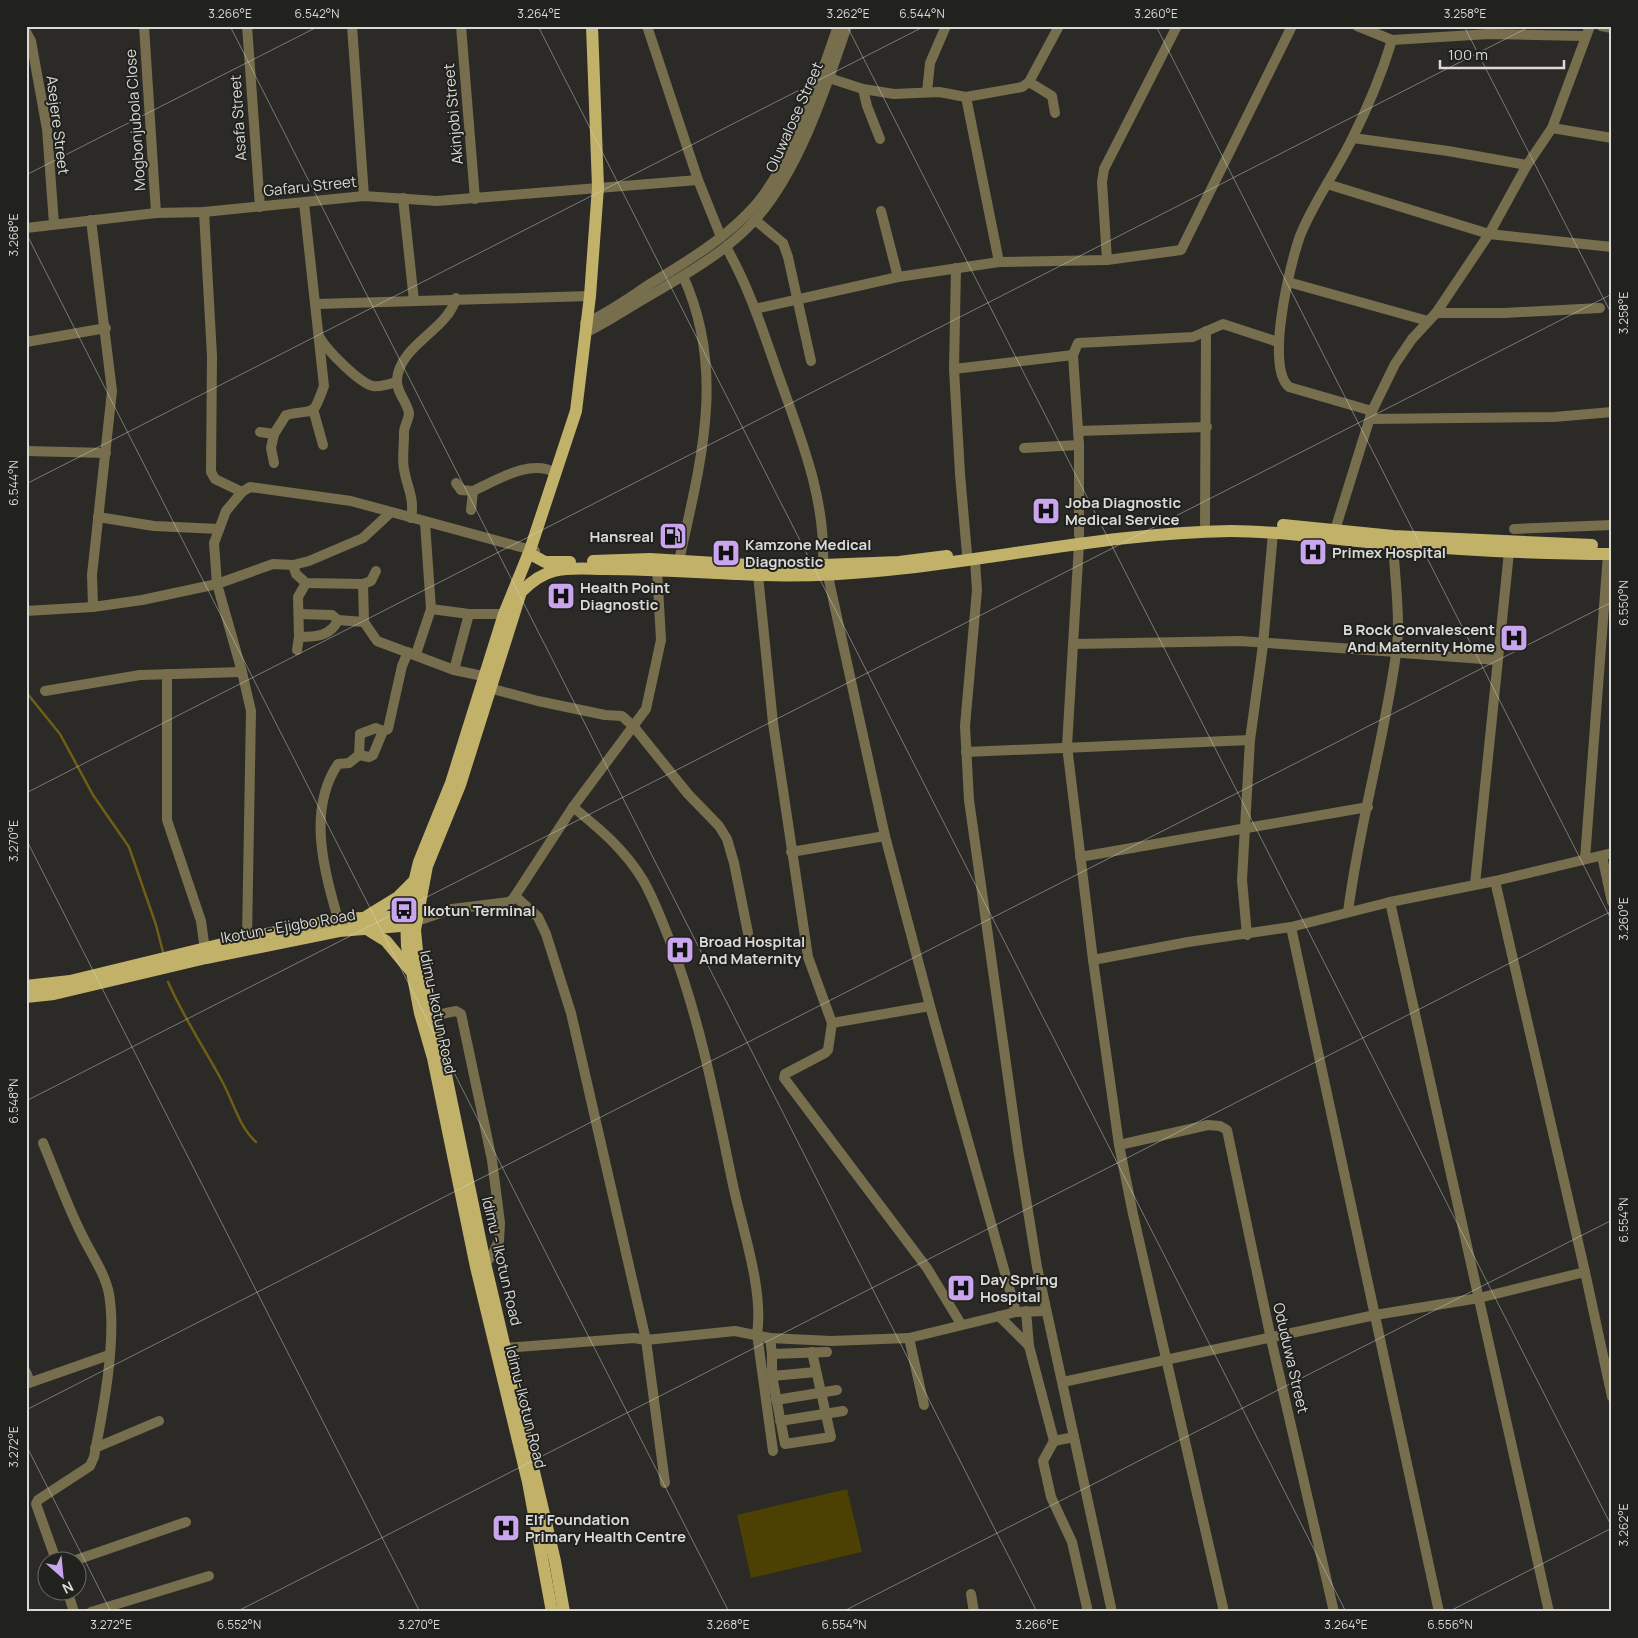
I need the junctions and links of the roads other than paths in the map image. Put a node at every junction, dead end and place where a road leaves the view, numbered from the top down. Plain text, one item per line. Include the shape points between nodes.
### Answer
1 (144, 26) edge
2 (247, 26) edge
3 (352, 26) edge
4 (461, 26) edge
5 (592, 26) edge
6 (647, 26) edge
7 (838, 26) edge
8 (847, 26) edge
9 (946, 26) edge
10 (1059, 26) edge
11 (1177, 26) edge
12 (1292, 26) edge
13 (1357, 26) edge
14 (1601, 26) edge
15 (1612, 28) edge
16 (1587, 31) edge
17 (26, 32) edge
18 (1392, 40) junction
19 (830, 78) junction
20 (1029, 82) junction
21 (863, 89) junction
22 (927, 92) junction
23 (966, 97) junction
24 (1055, 113) dead end
25 (1552, 128) junction
26 (1352, 138) junction
27 (1612, 138) edge
28 (880, 139) dead end
29 (1527, 165) junction
30 (698, 180) junction
31 (1328, 184) junction
32 (598, 187) junction
33 (364, 196) junction
34 (403, 198) junction
35 (475, 199) junction
36 (304, 204) junction
37 (260, 207) junction
38 (881, 211) dead end
39 (204, 212) junction
40 (156, 213) junction
41 (91, 220) junction
42 (755, 220) junction
43 (54, 224) junction
44 (26, 228) edge
45 (1489, 234) junction
46 (721, 237) junction
47 (726, 247) junction
48 (1612, 247) edge
49 (1107, 260) junction
50 (998, 262) junction
51 (956, 268) junction
52 (683, 276) junction
53 (898, 277) junction
54 (1288, 282) junction
55 (456, 298) junction
56 (798, 299) junction
57 (414, 301) junction
58 (589, 301) junction
59 (316, 304) junction
60 (1600, 308) dead end
61 (755, 309) junction
62 (1436, 313) junction
63 (1428, 321) junction
64 (587, 327) junction
65 (106, 328) junction
66 (1206, 331) junction
67 (318, 336) junction
68 (26, 342) edge
69 (1278, 342) junction
70 (1073, 355) junction
71 (812, 361) dead end
72 (954, 369) junction
73 (396, 382) junction
74 (313, 409) junction
75 (1612, 412) edge
76 (1371, 415) junction
77 (1207, 427) junction
78 (1078, 431) junction
79 (260, 432) dead end
80 (274, 434) junction
81 (323, 445) dead end
82 (1079, 445) junction
83 (1024, 448) dead end
84 (26, 451) edge
85 (106, 453) junction
86 (274, 463) dead end
87 (556, 473) junction
88 (456, 483) dead end
89 (473, 491) junction
90 (242, 492) junction
91 (471, 510) dead end
92 (390, 513) junction
93 (98, 517) junction
94 (411, 518) junction
95 (425, 522) junction
96 (1205, 524) junction
97 (1612, 524) edge
98 (218, 529) junction
99 (1514, 529) dead end
100 (1167, 530) junction
101 (1335, 530) junction
102 (1273, 532) junction
103 (1079, 539) junction
104 (1394, 544) junction
105 (1611, 551) edge
106 (1509, 552) junction
107 (971, 557) junction
108 (532, 559) junction
109 (679, 561) junction
110 (293, 565) junction
111 (657, 568) junction
112 (376, 571) dead end
113 (826, 571) junction
114 (542, 575) junction
115 (758, 575) junction
116 (306, 583) junction
117 (217, 584) junction
118 (363, 584) junction
119 (522, 591) junction
120 (92, 607) junction
121 (430, 609) junction
122 (26, 611) edge
123 (299, 614) junction
124 (469, 614) junction
125 (504, 614) junction
126 (338, 620) junction
127 (364, 622) junction
128 (299, 637) junction
129 (1074, 644) junction
130 (1263, 644) junction
131 (297, 650) dead end
132 (412, 653) junction
133 (1399, 653) junction
134 (1496, 660) junction
135 (454, 670) junction
136 (242, 672) junction
137 (167, 674) junction
138 (483, 676) junction
139 (489, 688) junction
140 (45, 691) dead end
141 (634, 726) junction
142 (383, 731) junction
143 (1250, 740) junction
144 (1067, 746) junction
145 (966, 752) junction
146 (360, 755) junction
147 (573, 806) junction
148 (1368, 807) junction
149 (1244, 830) junction
150 (885, 836) junction
151 (791, 852) junction
152 (1607, 855) edge
153 (1080, 857) junction
154 (1584, 860) junction
155 (1495, 881) junction
156 (413, 882) junction
157 (1475, 884) junction
158 (515, 896) junction
159 (1390, 902) junction
160 (1612, 902) edge
161 (1348, 912) junction
162 (338, 919) junction
163 (414, 921) junction
164 (365, 923) junction
165 (1291, 927) junction
166 (748, 933) dead end
167 (1247, 935) junction
168 (247, 938) junction
169 (205, 950) junction
170 (1093, 960) junction
171 (412, 973) junction
172 (26, 986) edge
173 (26, 997) edge
174 (930, 1006) junction
175 (432, 1016) junction
176 (832, 1023) junction
177 (43, 1143) dead end
178 (1119, 1146) junction
179 (485, 1263) junction
180 (1585, 1272) junction
181 (1479, 1298) junction
182 (1021, 1311) junction
183 (1046, 1311) junction
184 (1375, 1315) junction
185 (998, 1316) junction
186 (961, 1324) junction
187 (757, 1334) junction
188 (770, 1338) junction
189 (909, 1338) junction
190 (1271, 1339) junction
191 (646, 1340) junction
192 (1029, 1346) junction
193 (505, 1348) junction
194 (812, 1352) junction
195 (827, 1352) dead end
196 (772, 1354) junction
197 (109, 1355) junction
198 (1164, 1360) junction
199 (26, 1372) edge
200 (816, 1372) junction
201 (1609, 1373) edge
202 (507, 1375) junction
203 (772, 1376) junction
204 (1063, 1382) junction
205 (28, 1383) edge
206 (837, 1390) dead end
207 (821, 1392) junction
208 (1612, 1397) edge
209 (776, 1400) junction
210 (924, 1405) dead end
211 (843, 1411) dead end
212 (825, 1414) junction
213 (780, 1421) junction
214 (159, 1422) dead end
215 (1074, 1437) junction
216 (1054, 1441) junction
217 (95, 1448) junction
218 (773, 1451) dead end
219 (666, 1484) dead end
220 (186, 1522) dead end
221 (52, 1550) edge
222 (88, 1556) edge
223 (209, 1576) dead end
224 (971, 1594) dead end
225 (70, 1600) edge
226 (74, 1612) edge
227 (91, 1612) edge
228 (552, 1612) edge
229 (564, 1612) edge
230 (974, 1612) edge
231 (1088, 1612) edge
232 (1112, 1612) edge
233 (1224, 1612) edge
234 (1334, 1612) edge
235 (1439, 1612) edge
236 (1549, 1612) edge

1 - 40 street, Mogbonjubola Close
2 - 37 street, Asafa Street
3 - 33 street
4 - 35 street, Akinjobi Street
5 - 32 main road
6 - 30 street
7 - 46 street, Oluwalose Street via 820,78 786,156 765,192 748,213
8 - 19 street, Oluwalose Street
9 - 22 street via 930,63
10 - 20 street
11 - 49 street via 1104,169
12 - 49 street via 1181,250
13 - 18 street
14 - 15 street
16 - 18 street
16 - 25 street
17 - 43 street, Asejere Street via 31,41 46,129
18 - 26 street
19 - 21 street
19 - 42 street, Oluwalose Street via 793,162
20 - 23 street via 1022,87
20 - 24 street via 1052,96
21 - 22 street via 894,94
21 - 28 street
22 - 23 street
23 - 50 street
25 - 27 street
25 - 29 street
26 - 29 street
26 - 31 street
29 - 45 street
30 - 32 street, Gafaru Street
30 - 46 street
31 - 45 street
31 - 54 street via 1301,234
32 - 35 street, Gafaru Street
32 - 58 main road
33 - 34 street, Gafaru Street
33 - 36 street, Gafaru Street
34 - 35 street, Gafaru Street via 437,201
34 - 57 street
36 - 37 street, Gafaru Street
36 - 59 street
37 - 39 street, Gafaru Street
38 - 53 street
39 - 40 street, Gafaru Street
39 - 90 street via 212,356 211,472 214,480
40 - 41 street, Gafaru Street
41 - 43 street, Gafaru Street
41 - 65 street
42 - 47 street, Oluwalose Street
42 - 56 street via 783,243
43 - 44 street, Gafaru Street
45 - 48 street
45 - 62 street
46 - 64 street, Oluwalose Street
47 - 52 street, Oluwalose Street
47 - 61 street
49 - 50 street
50 - 51 street
51 - 53 street
51 - 72 street
52 - 64 street, Oluwalose Street
52 - 109 street via 701,334 708,412 704,449
53 - 56 street
54 - 63 street
54 - 69 street
55 - 57 street
55 - 58 street
55 - 73 street via 448,315 423,337 402,363
56 - 61 street
56 - 71 street
57 - 59 street
58 - 64 main road
59 - 67 street
60 - 62 street
61 - 113 street via 817,487
62 - 63 street
63 - 76 street via 1395,364
64 - 87 main road via 576,411
64 - 108 main road via 576,428
65 - 68 street
65 - 85 street via 112,392
66 - 69 street via 1218,324 1227,324
66 - 70 street via 1188,338 1083,342 1078,344
66 - 77 street
67 - 73 street via 327,350 364,382 373,386
67 - 74 street via 324,386
69 - 76 street via 1281,378 1289,386
70 - 72 street
70 - 78 street
72 - 107 street via 960,474
73 - 94 street via 409,414 404,434 404,462 413,504
74 - 80 street via 305,414 286,415
74 - 81 street
75 - 76 street via 1554,417
76 - 101 street
77 - 78 street
77 - 96 street
78 - 82 street
79 - 80 street
80 - 86 street via 271,448
82 - 83 street
82 - 103 street
84 - 85 street
85 - 93 street
87 - 89 street via 538,466
87 - 108 main road
88 - 89 street via 461,490
89 - 91 street
90 - 92 street via 250,487 351,501
90 - 98 street via 226,511
92 - 94 street
92 - 110 street via 363,538
93 - 98 street via 154,526
93 - 120 street
94 - 95 street
95 - 108 street
95 - 121 street
96 - 100 main road
96 - 101 main road via 1268,524
97 - 99 street
98 - 117 street via 214,543
100 - 102 main road
100 - 103 main road
101 - 105 main road
102 - 104 main road
102 - 130 street
103 - 107 main road
103 - 129 street
104 - 106 main road
104 - 133 street
105 - 106 main road
105 - 154 street
106 - 134 street
107 - 113 main road
107 - 145 street via 977,590 965,726
108 - 109 main road
108 - 114 main road
108 - 119 main road
108 - 125 main road
109 - 113 main road
110 - 116 street via 296,574
110 - 117 street via 272,564
111 - 114 main road via 563,570
111 - 115 main road
111 - 141 street via 661,640 646,709
112 - 118 street via 370,582
113 - 115 main road
113 - 150 street
114 - 119 main road
115 - 151 street via 773,723
116 - 118 street
116 - 123 street via 298,597
117 - 120 street
117 - 136 street
118 - 127 street
119 - 139 main road
120 - 122 street
121 - 124 street
121 - 132 street
123 - 126 street via 332,615
123 - 128 street
124 - 125 street
124 - 135 street
125 - 138 main road
126 - 127 street
126 - 128 street via 334,630 324,635
127 - 132 street via 377,641
128 - 131 street
129 - 130 street via 1240,641
129 - 144 street
130 - 133 street
130 - 143 street
132 - 135 street
132 - 142 street via 402,666 391,724
133 - 134 street
133 - 148 street
134 - 157 street
135 - 138 street
136 - 137 street
136 - 168 street via 251,711
137 - 140 street via 140,675
137 - 169 street via 167,820 201,921
138 - 156 main road via 454,774
139 - 141 street via 538,702 622,716
139 - 163 main road via 460,784 427,866
141 - 147 street
141 - 166 street via 727,838
142 - 146 street via 373,754 370,757
142 - 146 street via 376,728 360,734
143 - 144 street
143 - 149 street
144 - 145 street
144 - 153 street
145 - 183 street via 969,800 1018,1149
146 - 162 street via 349,763 338,764 323,806 320,838
147 - 158 street
147 - 187 street via 617,844 643,880 682,973 712,1077 752,1265 759,1321
148 - 149 street
148 - 161 street via 1355,858
149 - 153 street
149 - 167 street via 1242,880
150 - 151 street
150 - 174 street
151 - 176 street via 808,957
152 - 154 street
152 - 160 street
153 - 170 street
154 - 155 street
155 - 157 street
155 - 180 street
156 - 163 main road
156 - 164 main road
157 - 159 street
158 - 163 street via 509,902 452,909
158 - 191 street via 538,917 558,968
159 - 161 street
159 - 181 street
161 - 165 street
162 - 164 main road, Ikotun - Ejigbo Road
162 - 168 main road, Ikotun - Ejigbo Road
163 - 164 main road, Ikotun - Ejigbo Road
163 - 171 main road, Idimu-Ikotun Road via 407,946
163 - 175 main road, Idimu - Ikotun Road via 418,960
164 - 171 main road via 386,941
164 - 173 main road, Ikotun - Ejigbo Road via 54,994
165 - 167 street
165 - 184 street
167 - 170 street via 1188,942
168 - 169 main road, Ikotun - Ejigbo Road
169 - 172 main road, Ikotun - Ejigbo Road via 70,981
170 - 178 street
171 - 202 main road, Idimu-Ikotun Road via 433,1058 460,1200
174 - 176 street
174 - 182 street
175 - 179 main road, Idimu - Ikotun Road
175 - 179 street via 456,1011 461,1014 492,1160 500,1224 499,1241
176 - 186 street via 825,1054 784,1078 927,1268
177 - 197 street via 108,1293
178 - 190 street, Oduduwa Street via 1208,1125 1227,1130
178 - 198 street
179 - 193 main road, Idimu - Ikotun Road
180 - 181 street
180 - 201 street
181 - 184 street
181 - 236 street
182 - 183 street
182 - 185 street
182 - 192 street
183 - 204 street
184 - 190 street
184 - 235 street
185 - 186 street
185 - 192 street
186 - 189 street
187 - 188 street
187 - 191 street via 735,1331
187 - 218 street
188 - 189 street via 831,1341
188 - 196 street
189 - 210 street
190 - 198 street
190 - 234 street, Oduduwa Street
191 - 193 street via 634,1338
191 - 219 street
192 - 216 street
193 - 202 main road, Idimu - Ikotun Road
194 - 195 street
194 - 196 street
194 - 200 street
196 - 203 street
197 - 205 street
197 - 217 street
198 - 204 street
198 - 233 street
199 - 205 street
200 - 203 street
200 - 207 street
201 - 208 street
202 - 228 main road, Idimu-Ikotun Road
202 - 229 main road, Idimu - Ikotun Road via 555,1560
203 - 209 street
204 - 215 street
206 - 207 street
207 - 209 street
207 - 212 street
209 - 213 street
211 - 212 street
212 - 213 street
212 - 213 street via 831,1437 785,1444
214 - 217 street
215 - 216 street
215 - 232 street
216 - 231 street via 1043,1461 1051,1497 1072,1542
217 - 221 street via 90,1466 36,1504
220 - 222 street
223 - 227 street
224 - 230 street
225 - 226 street

